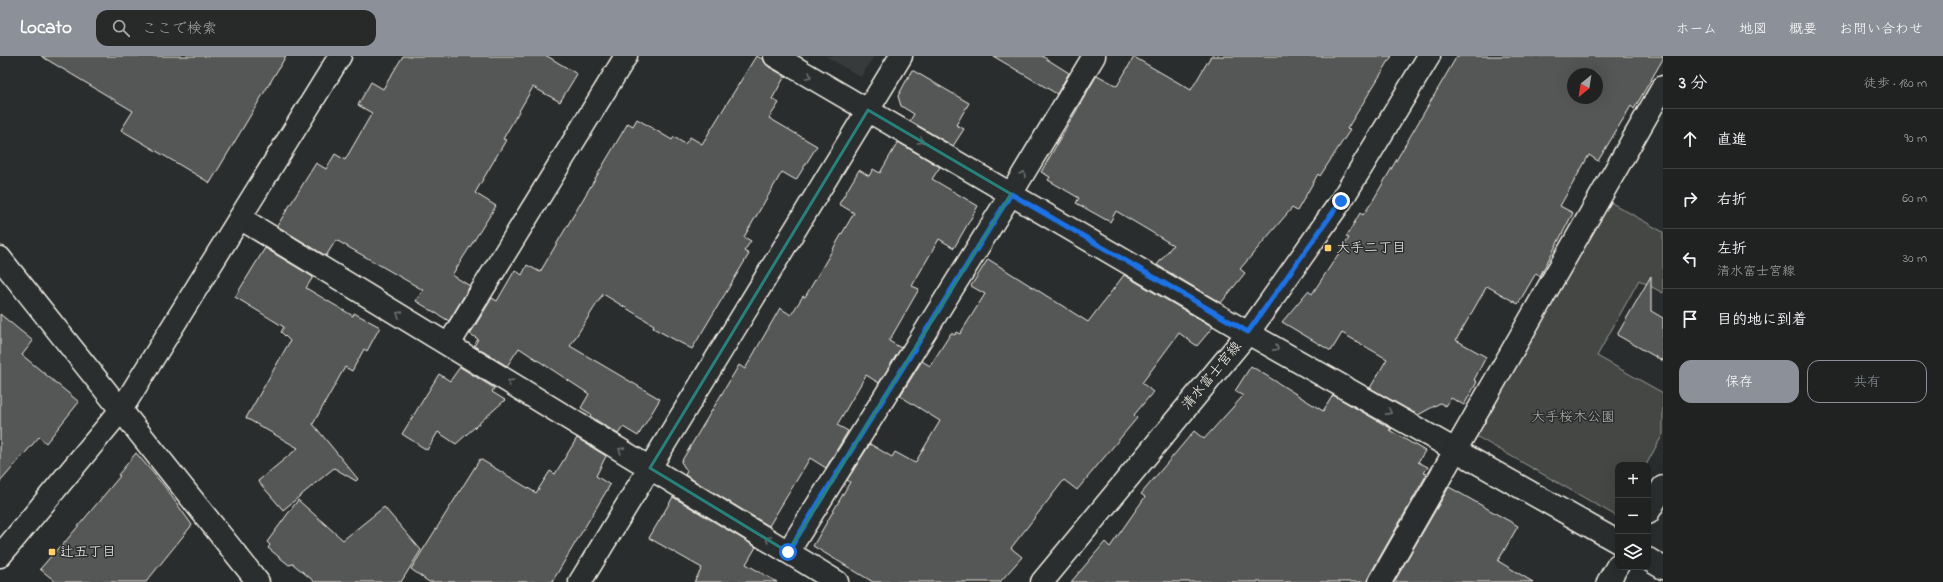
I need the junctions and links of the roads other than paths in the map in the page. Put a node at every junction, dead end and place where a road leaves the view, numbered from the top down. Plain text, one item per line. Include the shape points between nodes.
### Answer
1 (340, 56) edge
2 (626, 56) edge
3 (776, 56) edge
4 (901, 56) edge
5 (1094, 56) edge
6 (1428, 56) edge
7 (1663, 87) edge
8 (868, 110) junction
9 (1011, 194) junction
10 (240, 218) junction
11 (0, 258) edge
12 (1248, 332) junction
13 (449, 344) junction
14 (121, 410) junction
15 (1456, 449) junction
16 (650, 468) junction
17 (1663, 487) edge
18 (1651, 508) edge
19 (1615, 540) edge
20 (788, 552) junction
21 (0, 556) edge
22 (1651, 561) edge
23 (1663, 568) edge
24 (1615, 569) edge
25 (258, 582) edge
26 (580, 582) edge
27 (837, 582) edge
28 (1042, 582) edge
29 (1380, 582) edge
30 (1608, 582) edge

1 - 10 street
2 - 13 street
3 -> 8 street
4 - 8 street
9 -> 5 street
6 - 12 street, 清水富士宮線 via 1341,201
7 - 15 street
8 -> 9 street
8 - 16 street
9 - 12 street
9 - 20 street
13 -> 10 street
10 - 14 street
11 - 14 street
12 -> 15 street
12 - 28 street, 清水富士宮線
16 -> 13 street
14 - 21 street
14 - 25 street
15 - 19 street
15 - 29 street
20 -> 16 street
16 - 26 street
17 - 18 street
20 - 27 street
22 - 23 street
24 - 30 street

